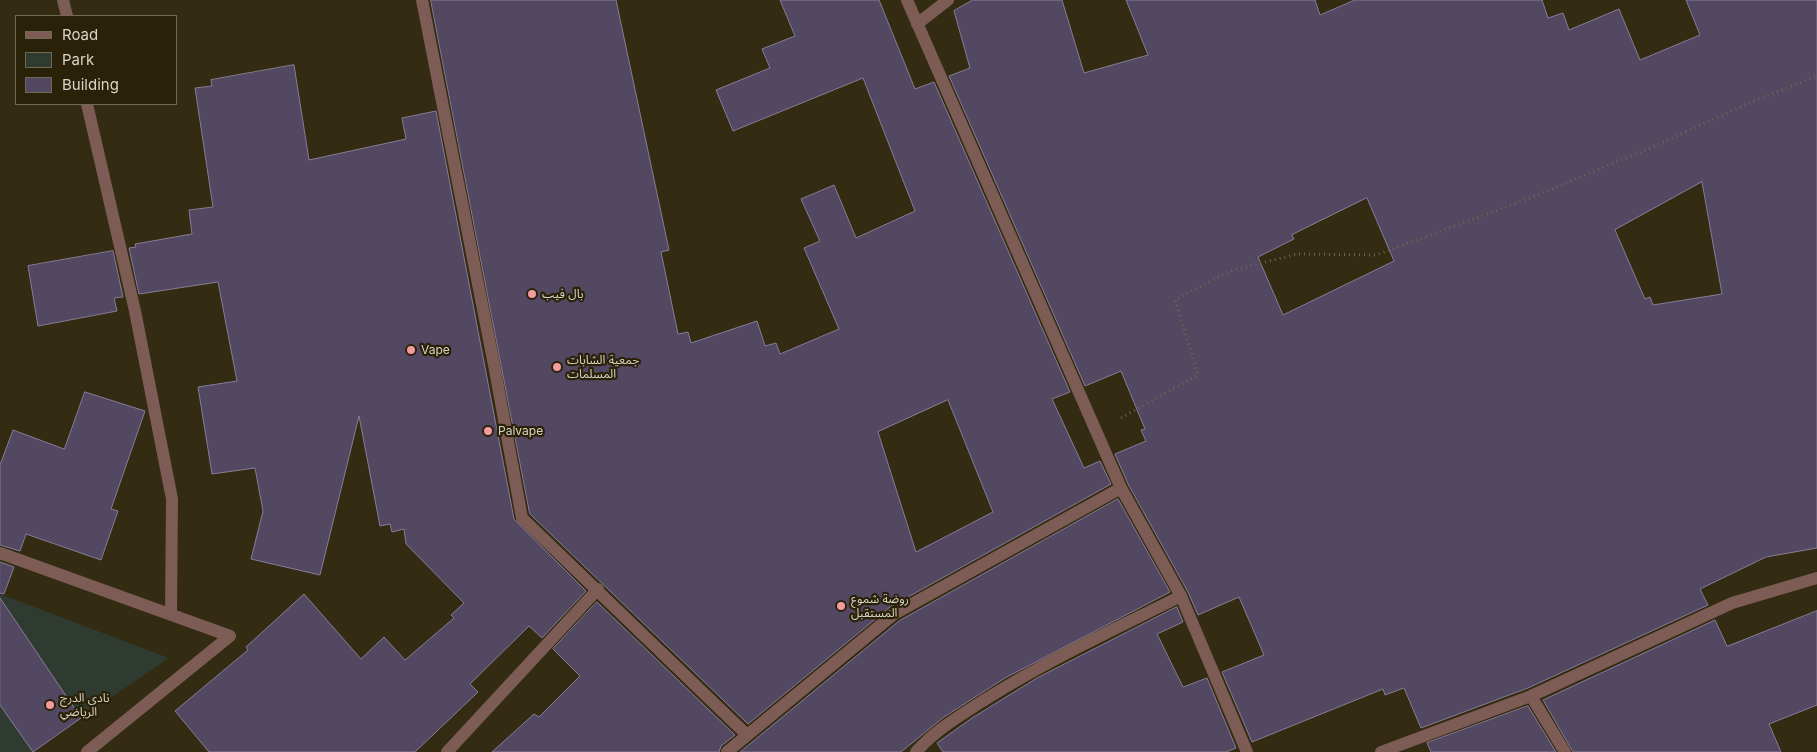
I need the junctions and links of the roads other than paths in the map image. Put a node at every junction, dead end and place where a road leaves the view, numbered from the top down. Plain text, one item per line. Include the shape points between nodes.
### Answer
1 (63, 0) edge
2 (422, 0) edge
3 (907, 0) edge
4 (948, 0) edge
5 (67, 15) edge
6 (917, 24) junction
7 (87, 105) edge
8 (1121, 488) junction
9 (0, 553) edge
10 (1817, 578) edge
11 (598, 589) junction
12 (1181, 596) junction
13 (171, 615) junction
14 (1530, 696) junction
15 (748, 735) junction
16 (455, 749) edge
17 (87, 752) edge
18 (727, 752) edge
19 (916, 752) edge
20 (1247, 752) edge
21 (1381, 752) edge
22 (1565, 752) edge

1 - 5 street
2 - 11 street via 522,518
3 - 6 street
4 - 6 street
6 - 8 street
7 - 13 street via 135,311 172,499
8 - 12 street
8 - 15 street via 894,614
9 - 13 street
10 - 14 street via 1732,604
11 - 15 street
11 - 16 street
12 - 19 street via 1025,675 927,739
12 - 20 street
13 - 17 street via 230,636
14 - 21 street
14 - 22 street
15 - 18 street

